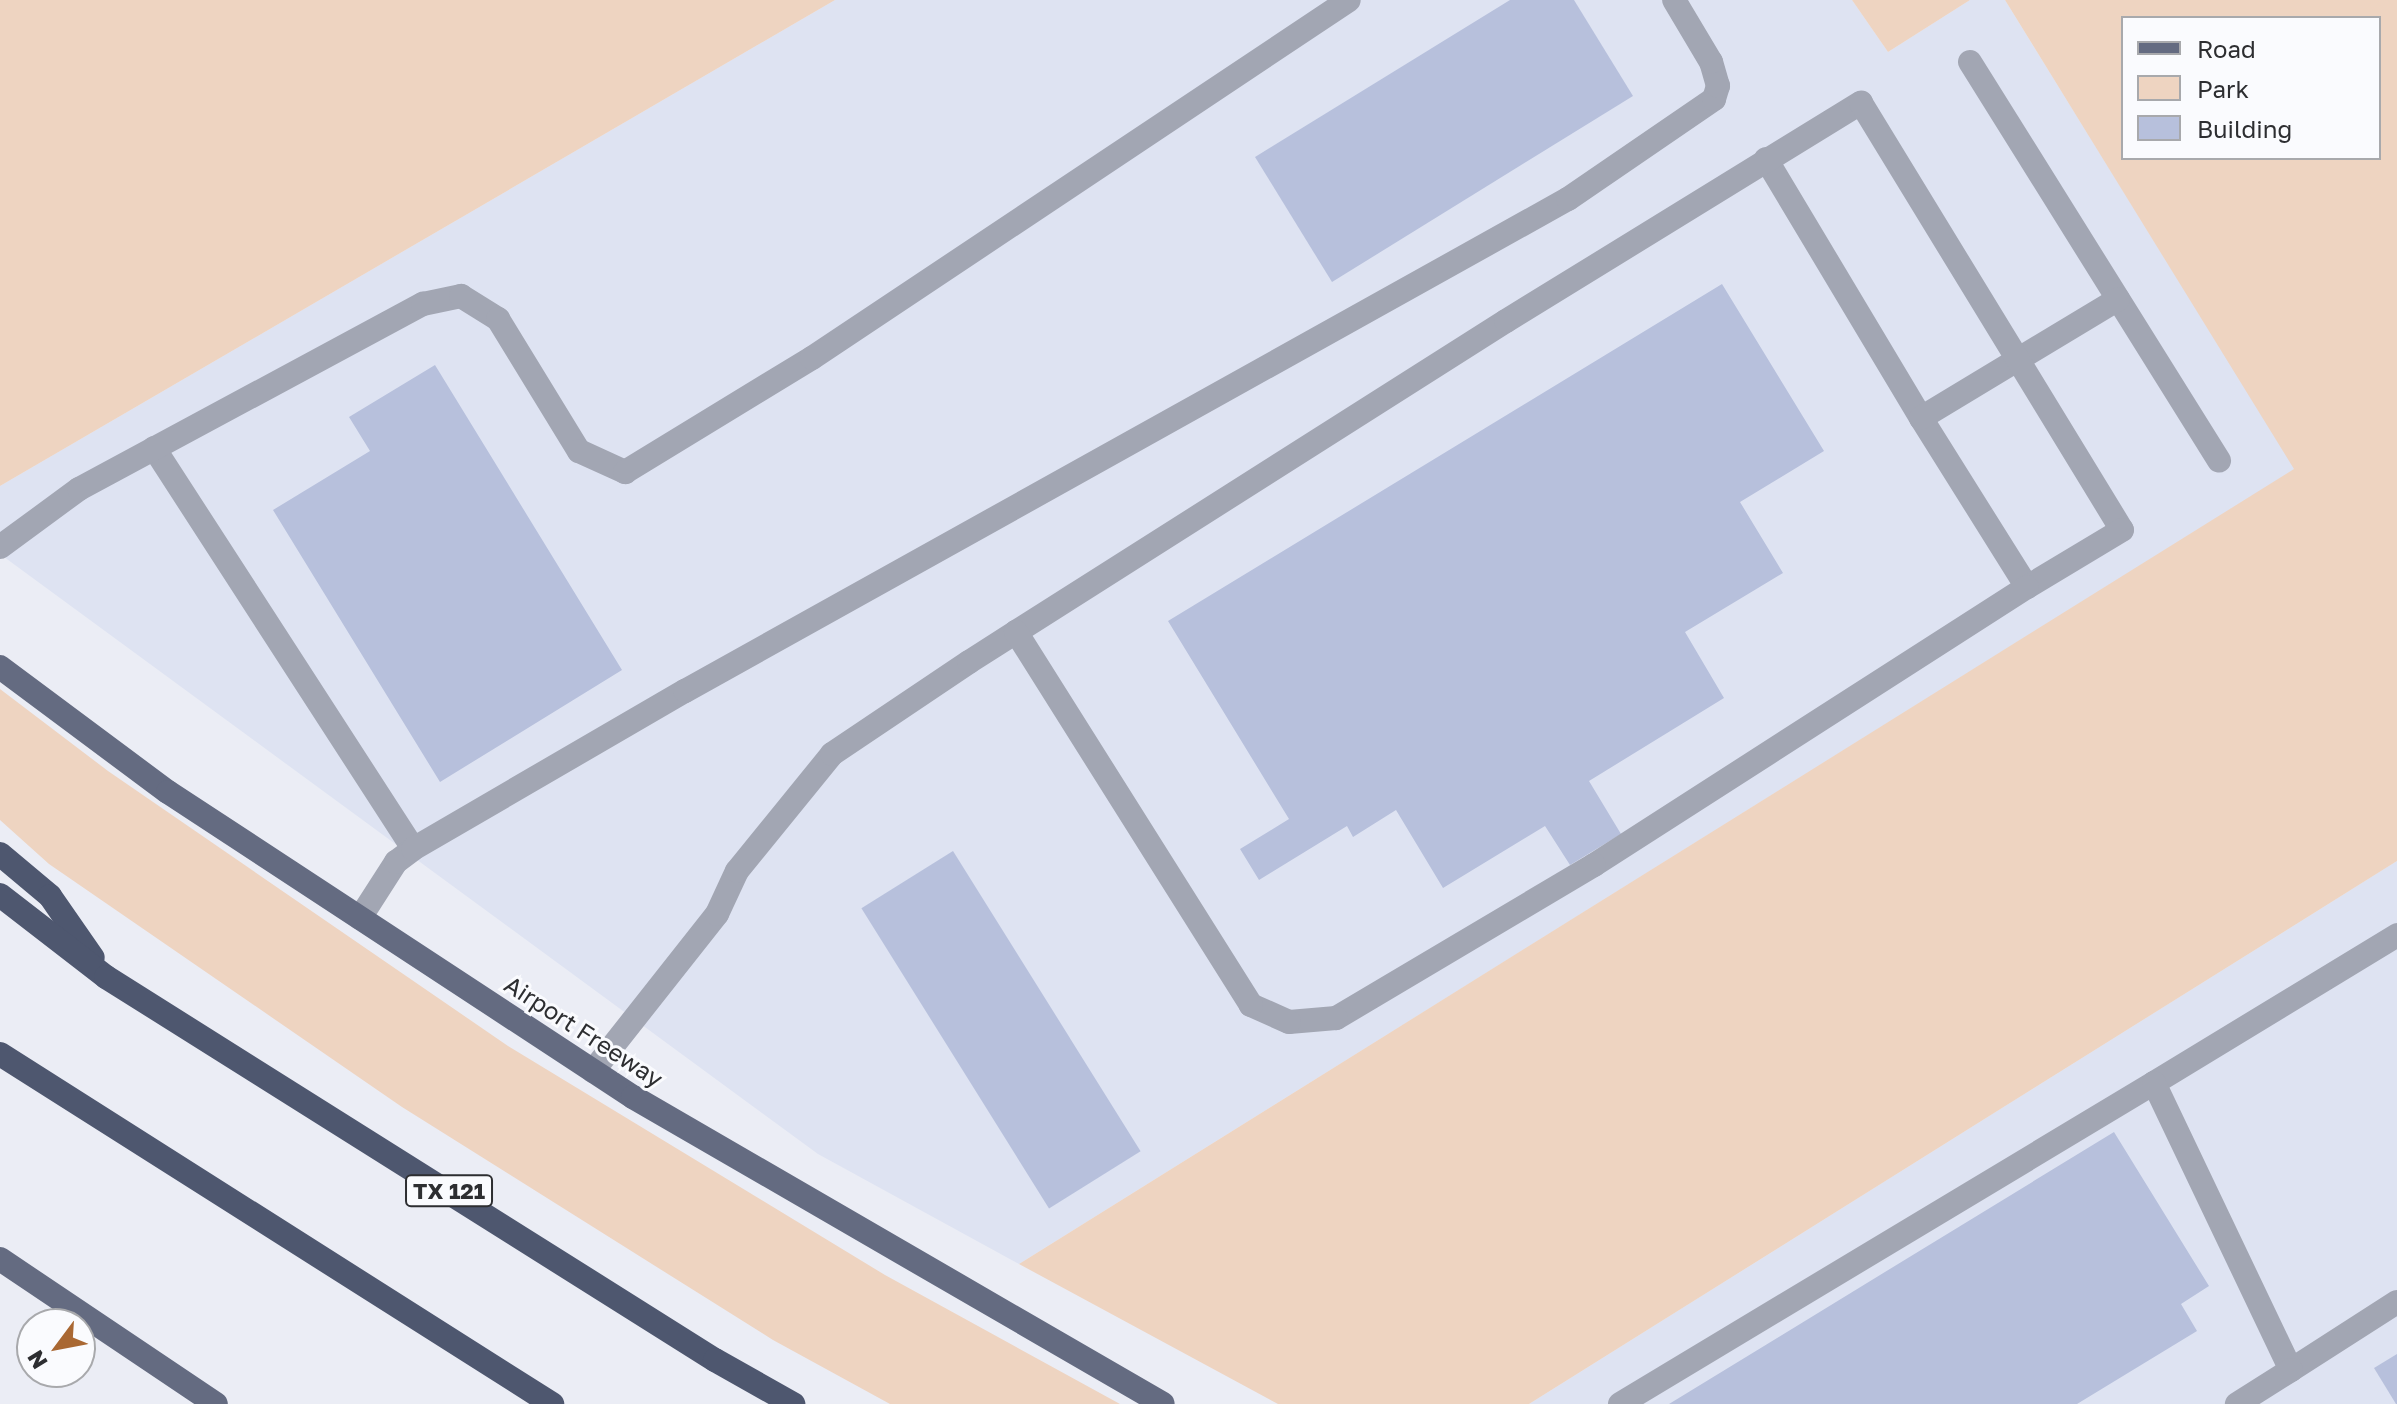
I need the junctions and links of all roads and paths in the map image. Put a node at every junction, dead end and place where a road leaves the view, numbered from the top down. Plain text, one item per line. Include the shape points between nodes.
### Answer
1 (1349, 0) edge
2 (1674, 0) edge
3 (1970, 62) dead end
4 (1766, 159) junction
5 (2118, 299) junction
6 (2016, 360) junction
7 (1921, 418) junction
8 (154, 448) junction
9 (2219, 461) dead end
10 (0, 547) edge
11 (2027, 587) junction
12 (1016, 632) junction
13 (0, 667) edge
14 (413, 849) junction
15 (0, 854) edge
16 (0, 895) edge
17 (360, 918) junction
18 (2397, 935) edge
19 (106, 977) junction
20 (0, 1054) edge
21 (593, 1071) junction
22 (2154, 1083) junction
23 (0, 1259) edge
24 (2397, 1302) edge
25 (2291, 1370) junction
26 (216, 1404) edge
27 (552, 1404) edge
28 (793, 1404) edge
29 (1163, 1404) edge
30 (1620, 1404) edge
31 (2237, 1404) edge

1 - 8 lane via 812,358 625,472 579,451 498,319 461,296 423,304
2 - 14 lane via 1711,62 1718,86 1714,99 1568,199 685,691
3 - 5 lane
4 - 6 lane via 1861,103
4 - 7 lane
4 - 12 lane
5 - 6 lane
5 - 9 lane
6 - 7 lane
6 - 11 lane via 2122,530
7 - 11 lane
8 - 10 lane via 79,489
8 - 14 lane
11 - 12 lane via 1594,865 1336,1018 1289,1022 1251,1005
12 - 21 lane via 832,754 737,871 717,914
13 - 17 main road, Airport Freeway via 168,792
14 - 17 lane via 396,862
15 - 19 highway via 50,896
16 - 19 highway, TX 121
17 - 21 main road, Airport Freeway
18 - 22 lane
19 - 28 highway, TX 121
20 - 27 highway
21 - 29 main road, Airport Freeway
22 - 25 lane
22 - 30 lane
23 - 26 main road
24 - 25 lane
25 - 31 lane

